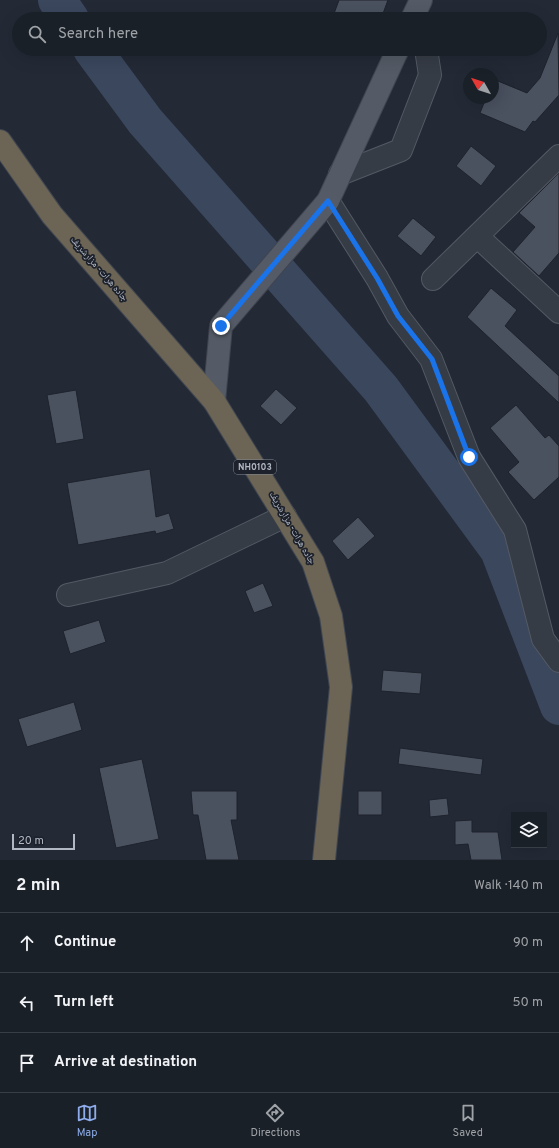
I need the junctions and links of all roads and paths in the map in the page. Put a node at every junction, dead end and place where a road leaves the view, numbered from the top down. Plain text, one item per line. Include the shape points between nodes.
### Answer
1 (395, 56) edge
2 (427, 56) edge
3 (0, 141) edge
4 (559, 156) edge
5 (340, 174) junction
6 (328, 201) junction
7 (477, 236) junction
8 (432, 279) dead end
9 (559, 312) edge
10 (214, 401) junction
11 (285, 516) junction
12 (68, 595) dead end
13 (559, 661) edge
14 (324, 860) edge

1 - 5 main road
2 - 5 street via 430,75 401,150
3 - 10 highway, جاده هرات- مزارشریف / NH0103 via 52,215
4 - 7 street
5 - 6 main road
6 - 10 main road via 221,326
6 - 13 street via 398,316 432,359 469,457 515,530 543,639
7 - 8 street
7 - 9 street
10 - 11 highway, جاده هرات- مزارشریف / NH0103
11 - 12 street via 167,573
11 - 14 highway, جاده هرات- مزارشریف / NH0103 via 313,562 330,616 341,687

